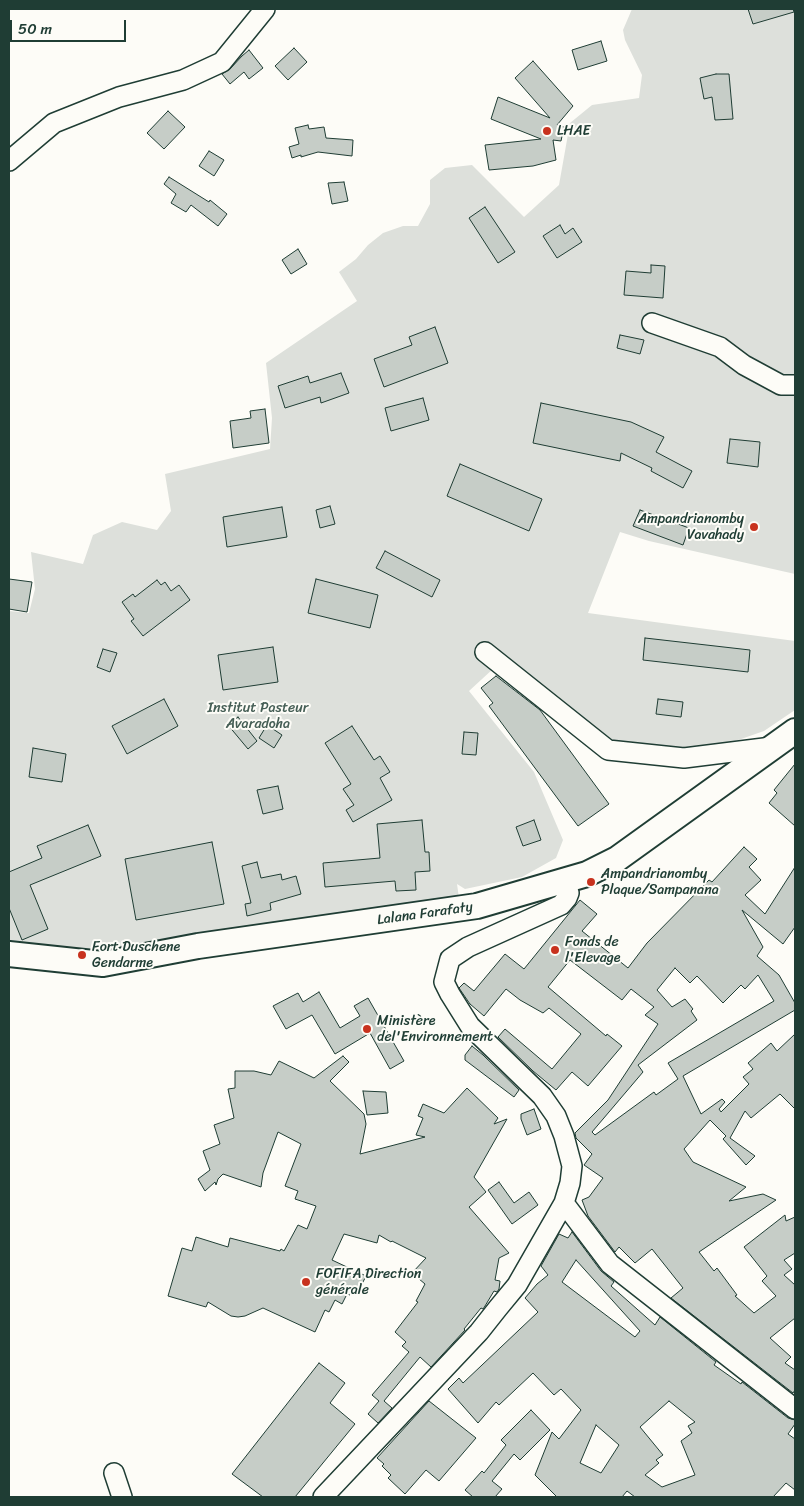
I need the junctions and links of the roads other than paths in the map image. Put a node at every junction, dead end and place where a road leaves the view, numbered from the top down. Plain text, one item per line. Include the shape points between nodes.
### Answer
1 (265, 9) edge
2 (9, 161) edge
3 (652, 323) dead end
4 (795, 385) edge
5 (485, 652) dead end
6 (795, 731) edge
7 (772, 747) junction
8 (565, 881) junction
9 (9, 954) edge
10 (564, 1203) junction
11 (795, 1409) edge
12 (114, 1473) dead end
13 (122, 1497) edge
14 (323, 1497) edge

1 - 2 street via 222,62 183,80 119,97 54,123
3 - 4 street via 720,347 744,365 781,385
5 - 7 street via 608,750 684,758
6 - 7 main road, Lalana Farafaty
7 - 8 main road, Lalana Farafaty via 617,859
8 - 9 main road, Lalana Farafaty via 477,906 198,946 103,964
8 - 10 street via 569,893 560,905 468,947 450,959 444,982 470,1026 542,1096 556,1116 572,1166
10 - 11 street via 610,1264
10 - 14 street via 517,1285 479,1332
12 - 13 street

